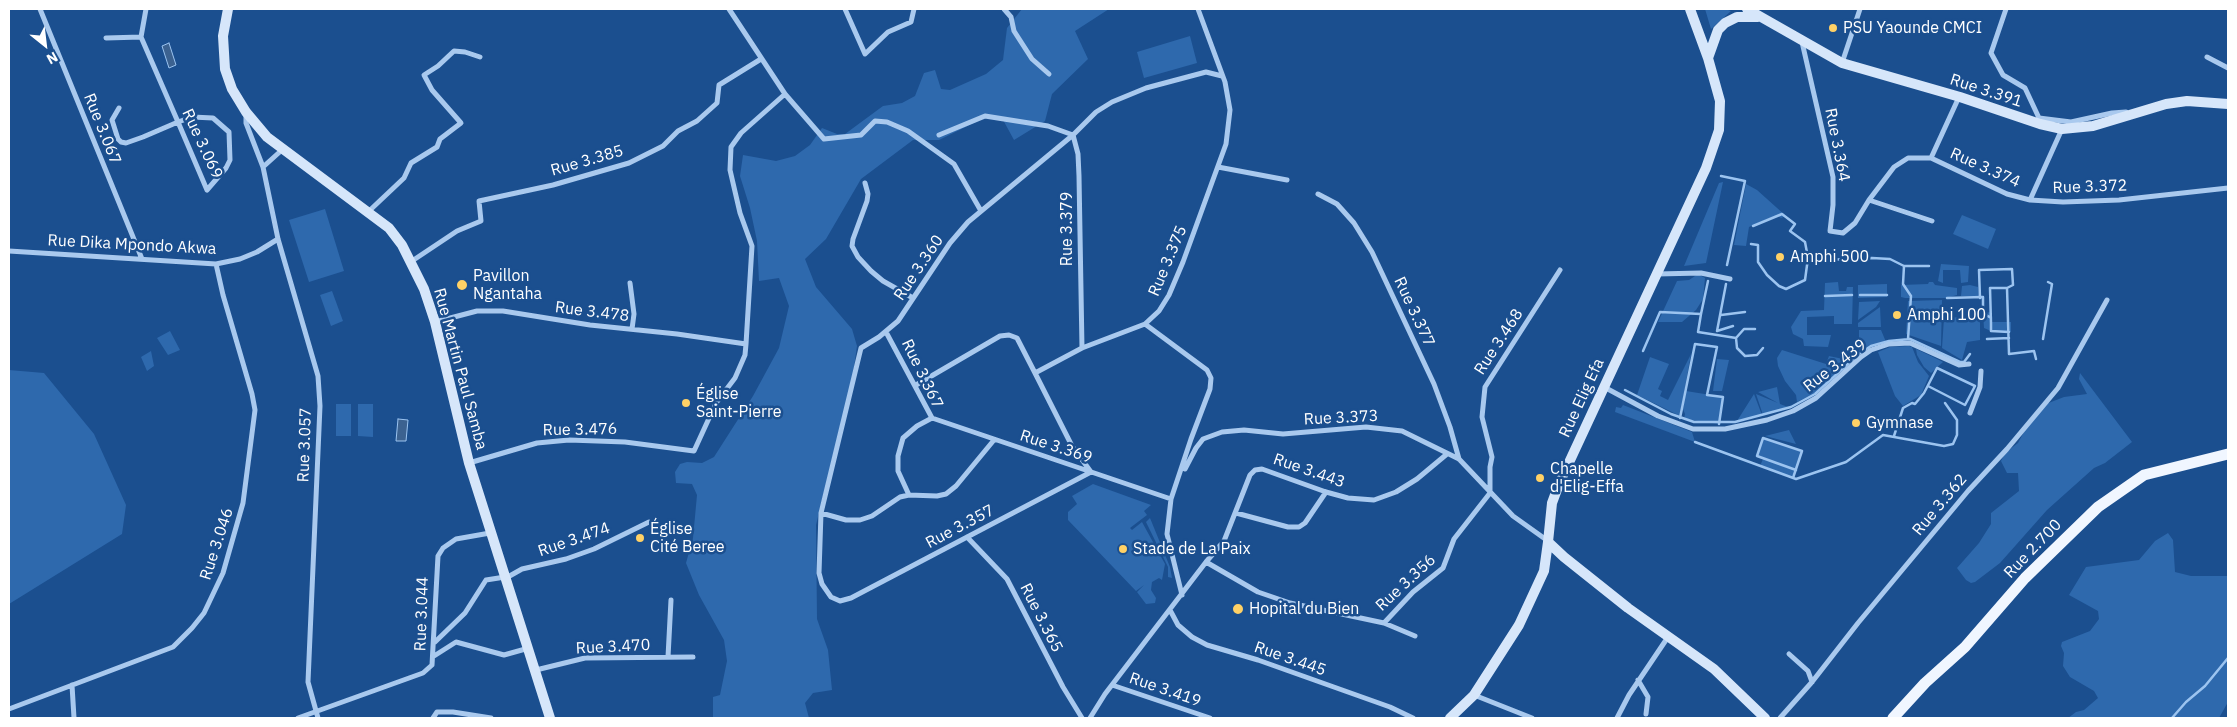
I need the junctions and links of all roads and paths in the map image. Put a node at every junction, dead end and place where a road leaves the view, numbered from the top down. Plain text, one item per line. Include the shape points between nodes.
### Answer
1 (40, 9) edge
2 (146, 9) edge
3 (228, 9) edge
4 (729, 9) edge
5 (845, 9) edge
6 (914, 9) edge
7 (1004, 9) edge
8 (1198, 9) edge
9 (1690, 9) edge
10 (1747, 9) edge
11 (1860, 9) edge
12 (2006, 9) edge
13 (1764, 18) junction
14 (141, 37) junction
15 (106, 38) dead end
16 (1802, 41) junction
17 (480, 57) dead end
18 (1708, 58) junction
19 (2207, 58) dead end
20 (761, 59) junction
21 (1842, 63) junction
22 (2228, 68) edge
23 (1049, 74) dead end
24 (1222, 76) junction
25 (785, 94) junction
26 (1960, 97) junction
27 (2228, 104) edge
28 (120, 108) dead end
29 (2141, 111) junction
30 (246, 112) junction
31 (192, 117) joint
32 (178, 122) junction
33 (2062, 129) junction
34 (939, 135) dead end
35 (1073, 135) junction
36 (284, 149) junction
37 (1931, 158) junction
38 (263, 167) junction
39 (1218, 167) junction
40 (1287, 180) dead end
41 (865, 183) dead end
42 (2228, 188) edge
43 (1318, 194) dead end
44 (1868, 200) junction
45 (2030, 200) junction
46 (981, 211) junction
47 (368, 212) junction
48 (1932, 220) dead end
49 (278, 239) junction
50 (9, 251) edge
51 (142, 259) junction
52 (412, 261) junction
53 (216, 264) junction
54 (1560, 270) dead end
55 (1656, 274) junction
56 (1730, 279) dead end
57 (630, 283) dead end
58 (913, 298) junction
59 (2106, 300) dead end
60 (435, 322) junction
61 (1145, 324) junction
62 (632, 329) junction
63 (886, 332) junction
64 (746, 344) junction
65 (1082, 348) junction
66 (1969, 364) dead end
67 (1981, 371) dead end
68 (1035, 373) junction
69 (916, 385) junction
70 (1604, 387) junction
71 (1970, 413) dead end
72 (932, 418) junction
73 (994, 440) junction
74 (1447, 454) junction
75 (2228, 454) edge
76 (1459, 459) junction
77 (469, 463) junction
78 (1091, 472) junction
79 (1179, 479) junction
80 (1326, 492) junction
81 (1490, 493) junction
82 (909, 495) junction
83 (1171, 499) junction
84 (821, 513) junction
85 (1236, 513) junction
86 (649, 522) dead end
87 (490, 533) junction
88 (967, 537) junction
89 (1548, 542) junction
90 (1206, 562) junction
91 (505, 577) junction
92 (1182, 595) junction
93 (671, 600) dead end
94 (840, 602) joint
95 (1170, 610) junction
96 (1384, 623) junction
97 (1414, 636) dead end
98 (1668, 637) junction
99 (435, 642) junction
100 (529, 648) junction
101 (1789, 654) dead end
102 (434, 656) junction
103 (693, 656) dead end
104 (668, 657) junction
105 (536, 670) junction
106 (1638, 680) junction
107 (1812, 682) junction
108 (72, 685) junction
109 (1112, 685) junction
110 (1474, 695) junction
111 (9, 709) edge
112 (316, 712) junction
113 (1646, 714) dead end
114 (74, 718) edge
115 (298, 718) edge
116 (318, 718) edge
117 (433, 718) edge
118 (491, 718) edge
119 (550, 718) edge
120 (1082, 718) edge
121 (1090, 718) edge
122 (1210, 718) edge
123 (1413, 718) edge
124 (1450, 718) edge
125 (1532, 718) edge
126 (1617, 718) edge
127 (1765, 718) edge
128 (1780, 718) edge
129 (1893, 718) edge

1 - 51 street, Rue 3.067
2 - 14 street
3 - 30 main road, Rue Martin Paul Samba via 223,36 225,69
4 - 20 street
5 - 6 street via 865,54 888,32 911,22
7 - 23 street via 1032,59
8 - 24 street, Rue 3.375
9 - 18 main road, Rue Elig Efa
10 - 13 main road, Rue 3.391
11 - 21 street
12 - 29 street via 1991,53 2003,75 2024,88 2039,118 2071,122 2112,113
13 - 16 main road, Rue 3.391
13 - 18 main road via 1746,15 1725,23 1718,30
14 - 15 street
14 - 32 street, Rue 3.069
16 - 21 main road, Rue 3.391
16 - 44 street, Rue 3.364 via 1833,177 1834,205 1830,231 1843,233 1855,223
17 - 47 street via 454,51 424,74 432,90 461,123 440,139 436,147 411,164 404,178
18 - 55 main road, Rue Elig Efa via 1720,101 1719,130 1706,168
19 - 22 street
20 - 25 street
20 - 52 street, Rue 3.385 via 719,85 717,103 663,146 630,163 553,185 479,201 481,221 458,231
21 - 26 main road, Rue 3.391
24 - 35 street, Rue 3.360 via 1206,72 1146,88 1096,112
24 - 39 street, Rue 3.375 via 1230,110 1226,144
25 - 46 street via 824,139 861,136 875,121 887,122 908,131 954,164
25 - 64 street via 741,133 731,147 730,170 752,246
26 - 33 main road, Rue 3.391
26 - 37 street, Rue 3.374
27 - 29 main road, Rue 3.391 via 2187,101
28 - 32 street, Rue 3.067 via 112,120 121,142 126,143
29 - 33 main road, Rue 3.391 via 2093,126
30 - 36 main road, Rue Martin Paul Samba via 267,137
30 - 38 street, Rue 3.057 via 246,123
31 - 32 street, Rue 3.067
31 - 32 street, Rue 3.069 via 213,118 229,132 230,160 221,176 207,190
33 - 45 street, Rue 3.372
34 - 35 street via 985,116 1048,126
35 - 46 street, Rue 3.360
35 - 65 street, Rue 3.379 via 1080,176
36 - 38 street
36 - 47 main road, Rue Martin Paul Samba
37 - 44 street, Rue 3.374 via 1908,158 1894,167
37 - 45 street, Rue 3.374 via 2007,194
38 - 49 street, Rue 3.057
39 - 40 street
39 - 61 street, Rue 3.375 via 1169,295
41 - 58 street via 867,202 852,246 871,272
42 - 45 street, Rue 3.372 via 2120,200
43 - 76 street, Rue 3.377 via 1336,204 1354,223 1372,252 1434,384
44 - 48 street
46 - 58 street, Rue 3.360 via 950,243
47 - 52 main road, Rue Martin Paul Samba via 388,228
49 - 53 street, Rue Dika Mpondo Akwa via 240,259
49 - 112 street, Rue 3.057 via 318,376 320,406 308,682
50 - 51 street, Rue Dika Mpondo Akwa
51 - 53 street, Rue Dika Mpondo Akwa
52 - 60 main road, Rue Martin Paul Samba
53 - 108 street, Rue 3.046 via 254,410 243,503 223,573 204,613 173,647
54 - 81 street, Rue 3.468 via 1482,392 1482,417 1492,457
55 - 56 street via 1701,273
55 - 70 main road, Rue Elig Efa
57 - 62 street via 634,314
58 - 63 street, Rue 3.360 via 898,321
59 - 107 street, Rue 3.362 via 2058,388 1968,491
60 - 62 street, Rue 3.478 via 477,312 502,311
60 - 77 main road, Rue Martin Paul Samba
61 - 65 street
61 - 79 street via 1207,370 1211,378
62 - 64 street, Rue 3.478
63 - 69 street, Rue 3.367
63 - 84 street, Rue 3.360 via 861,348 858,356
64 - 77 street, Rue 3.476 via 735,378 716,403 694,451 625,442 569,440 537,443
65 - 68 street
66 - 70 street, Rue 3.439 via 1959,365 1910,342 1889,344 1871,350 1816,398 1793,411 1725,429 1693,429 1658,416
67 - 71 street via 1980,387
68 - 69 street via 1017,338 1009,335 1000,336
68 - 78 street via 1072,446
69 - 72 street, Rue 3.367
70 - 89 main road, Rue Elig Efa via 1552,503
72 - 73 street, Rue 3.369
72 - 82 street, Rue 3.367 via 903,438 898,471
73 - 78 street, Rue 3.369
73 - 82 street via 946,494
74 - 76 street, Rue 3.373
74 - 79 street, Rue 3.373 via 1402,431 1383,428 1283,434 1222,432 1203,439
74 - 80 street, Rue 3.443 via 1403,488 1374,500
75 - 129 main road, Rue 2.700 via 2144,475 2098,507 2025,578 1965,648 1925,683
76 - 81 street, Rue 3.373
77 - 87 main road, Rue Martin Paul Samba
78 - 83 street, Rue 3.369
78 - 88 street, Rue 3.357
79 - 83 street
80 - 85 street via 1306,523 1299,526 1288,527
80 - 85 street, Rue 3.443 via 1262,469 1255,470 1250,475
81 - 89 street, Rue 3.373 via 1513,516
81 - 96 street, Rue 3.356 via 1454,539 1444,568 1408,596
82 - 84 street via 890,501 872,516 860,520
83 - 92 street via 1167,534
84 - 94 street, Rue 3.360 via 819,574 831,598
85 - 90 street, Rue 3.443 via 1224,541
86 - 91 street, Rue 3.474 via 594,549
87 - 91 main road, Rue Martin Paul Samba
87 - 99 street, Rue 3.044 via 456,539 438,556
88 - 94 street, Rue 3.357
88 - 120 street, Rue 3.365 via 1007,580
89 - 98 main road
89 - 110 main road, Rue Elig Efa via 1544,572 1534,596
90 - 92 street
90 - 96 street, Rue 3.356 via 1258,592 1290,603
91 - 99 street, Rue 3.474 via 486,580 466,613
91 - 100 main road, Rue Martin Paul Samba
92 - 95 street
93 - 104 street
95 - 109 street
95 - 123 street, Rue 3.445 via 1178,625 1207,645 1258,660
96 - 97 street
98 - 106 street
98 - 127 main road via 1714,669
99 - 102 street, Rue 3.044
100 - 102 street via 504,655 456,642
100 - 105 main road, Rue Martin Paul Samba
101 - 107 street via 1808,671
102 - 112 street, Rue 3.044 via 432,665 423,673
103 - 104 street, Rue 3.470
104 - 105 street, Rue 3.470 via 585,658
105 - 119 main road, Rue Martin Paul Samba
106 - 113 street via 1648,697
106 - 126 street
107 - 128 street, Rue 3.362
108 - 111 street, Rue 3.046
108 - 114 street
109 - 121 street
109 - 122 street, Rue 3.419
110 - 124 main road, Rue Elig Efa
110 - 125 street
112 - 115 street
112 - 116 street, Rue 3.057
117 - 118 street via 437,712

